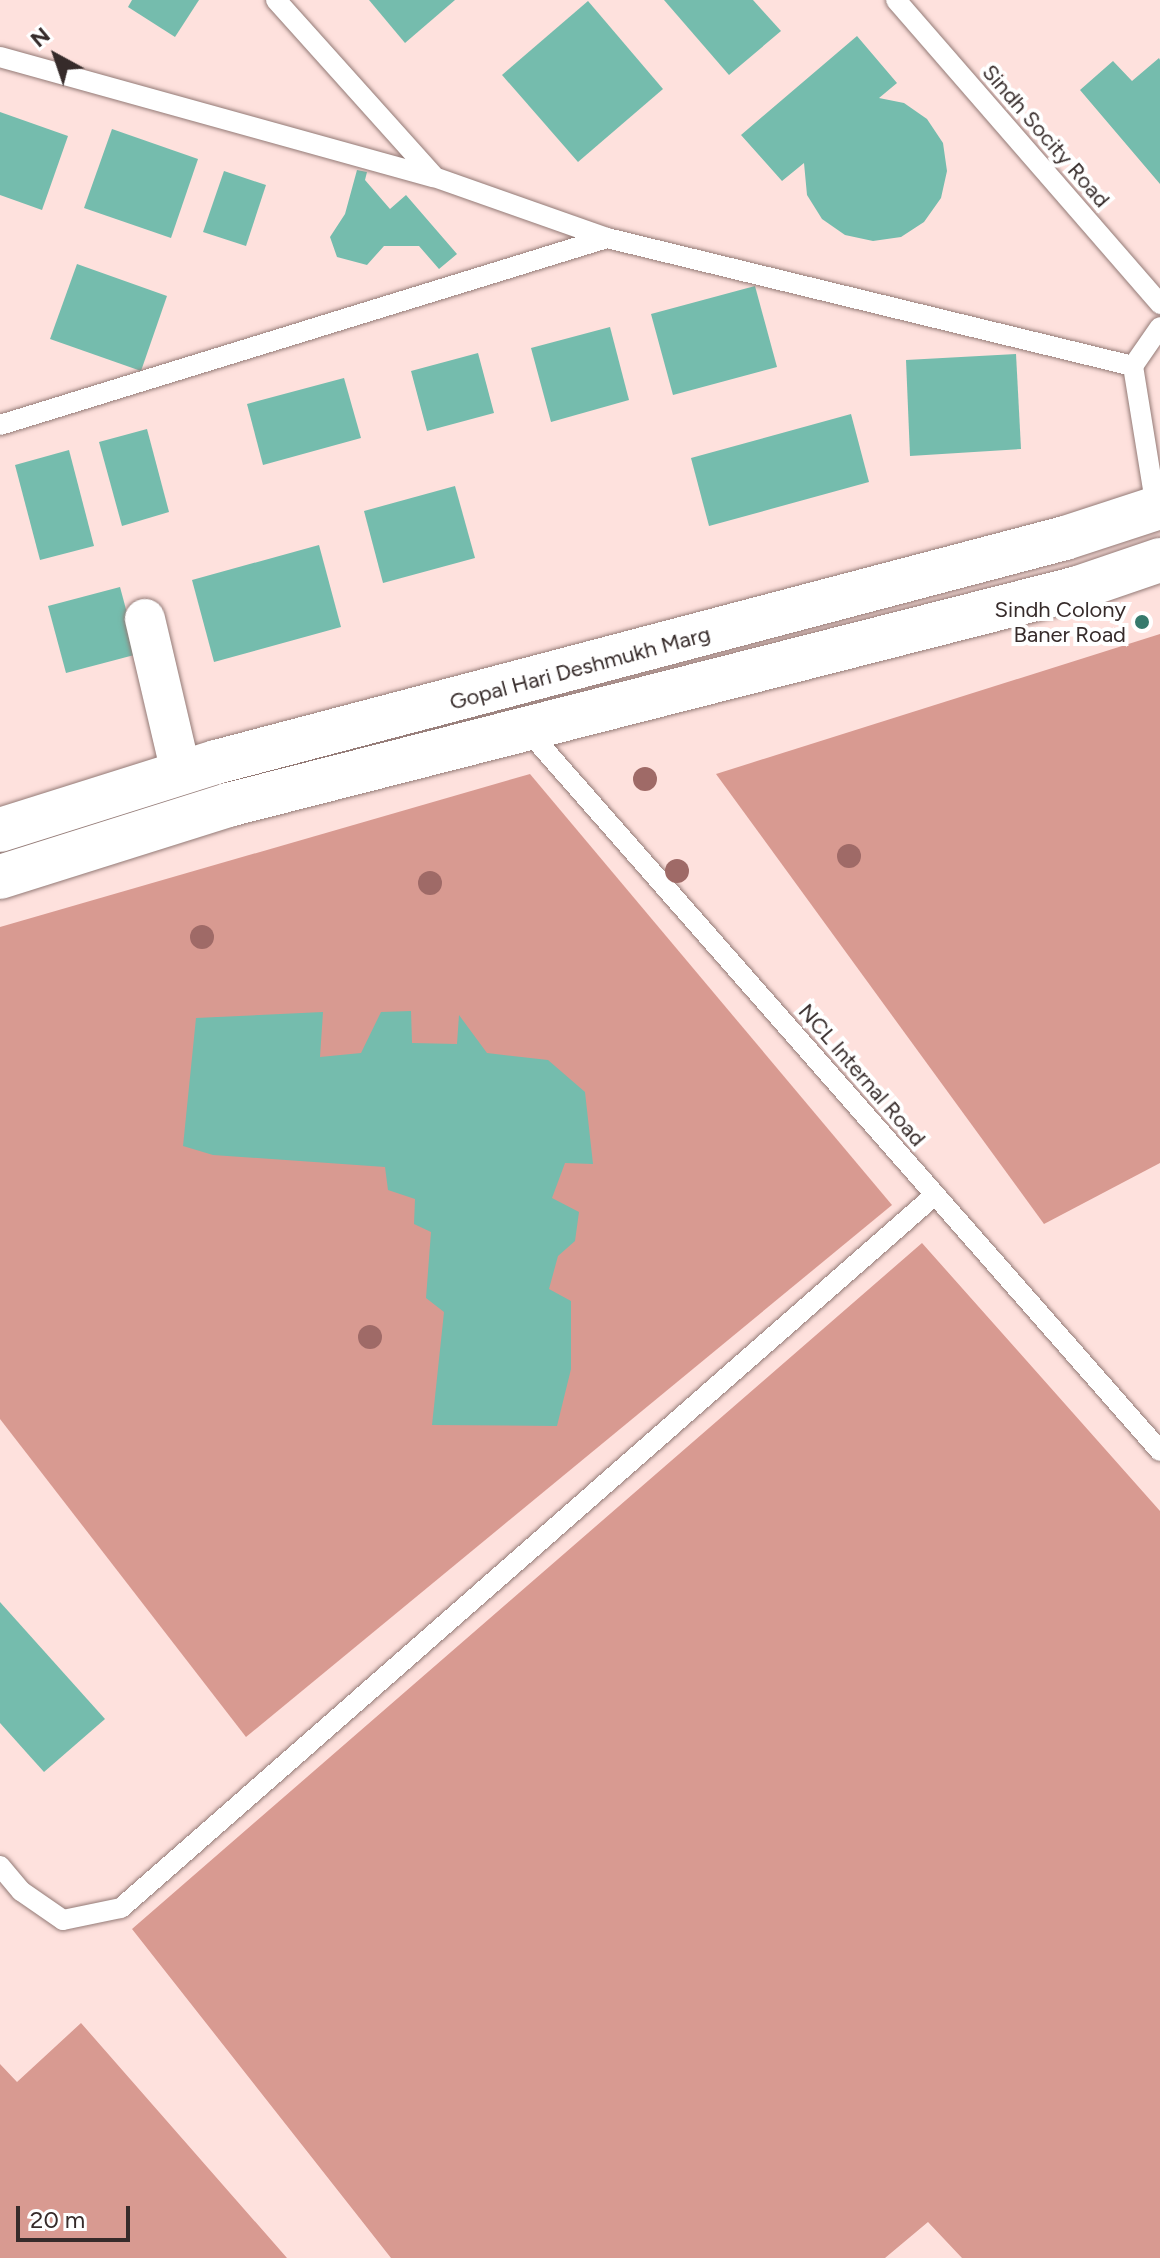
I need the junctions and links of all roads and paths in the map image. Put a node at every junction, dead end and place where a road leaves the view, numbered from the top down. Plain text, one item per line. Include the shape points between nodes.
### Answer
1 (276, 0) edge
2 (896, 0) edge
3 (0, 57) edge
4 (434, 177) junction
5 (607, 238) junction
6 (1160, 304) edge
7 (1160, 327) edge
8 (1133, 366) junction
9 (0, 425) edge
10 (1159, 516) edge
11 (1160, 560) edge
12 (145, 619) dead end
13 (528, 731) junction
14 (181, 773) junction
15 (0, 830) edge
16 (0, 877) edge
17 (935, 1195) junction
18 (1160, 1451) edge
19 (0, 1866) edge

1 - 4 lane
2 - 6 lane, Sindh Socity Road
3 - 4 lane
4 - 5 lane
5 - 8 lane
5 - 9 lane
7 - 8 lane
8 - 10 lane
10 - 14 main road, Gopal Hari Deshmukh Marg
11 - 13 main road via 1078,588
12 - 14 street
13 - 16 main road via 228,805
13 - 17 lane, NCL Internal Road
14 - 15 main road, Gopal Hari Deshmukh Marg
17 - 18 lane, NCL Internal Road
17 - 19 lane via 121,1908 63,1920 21,1891

